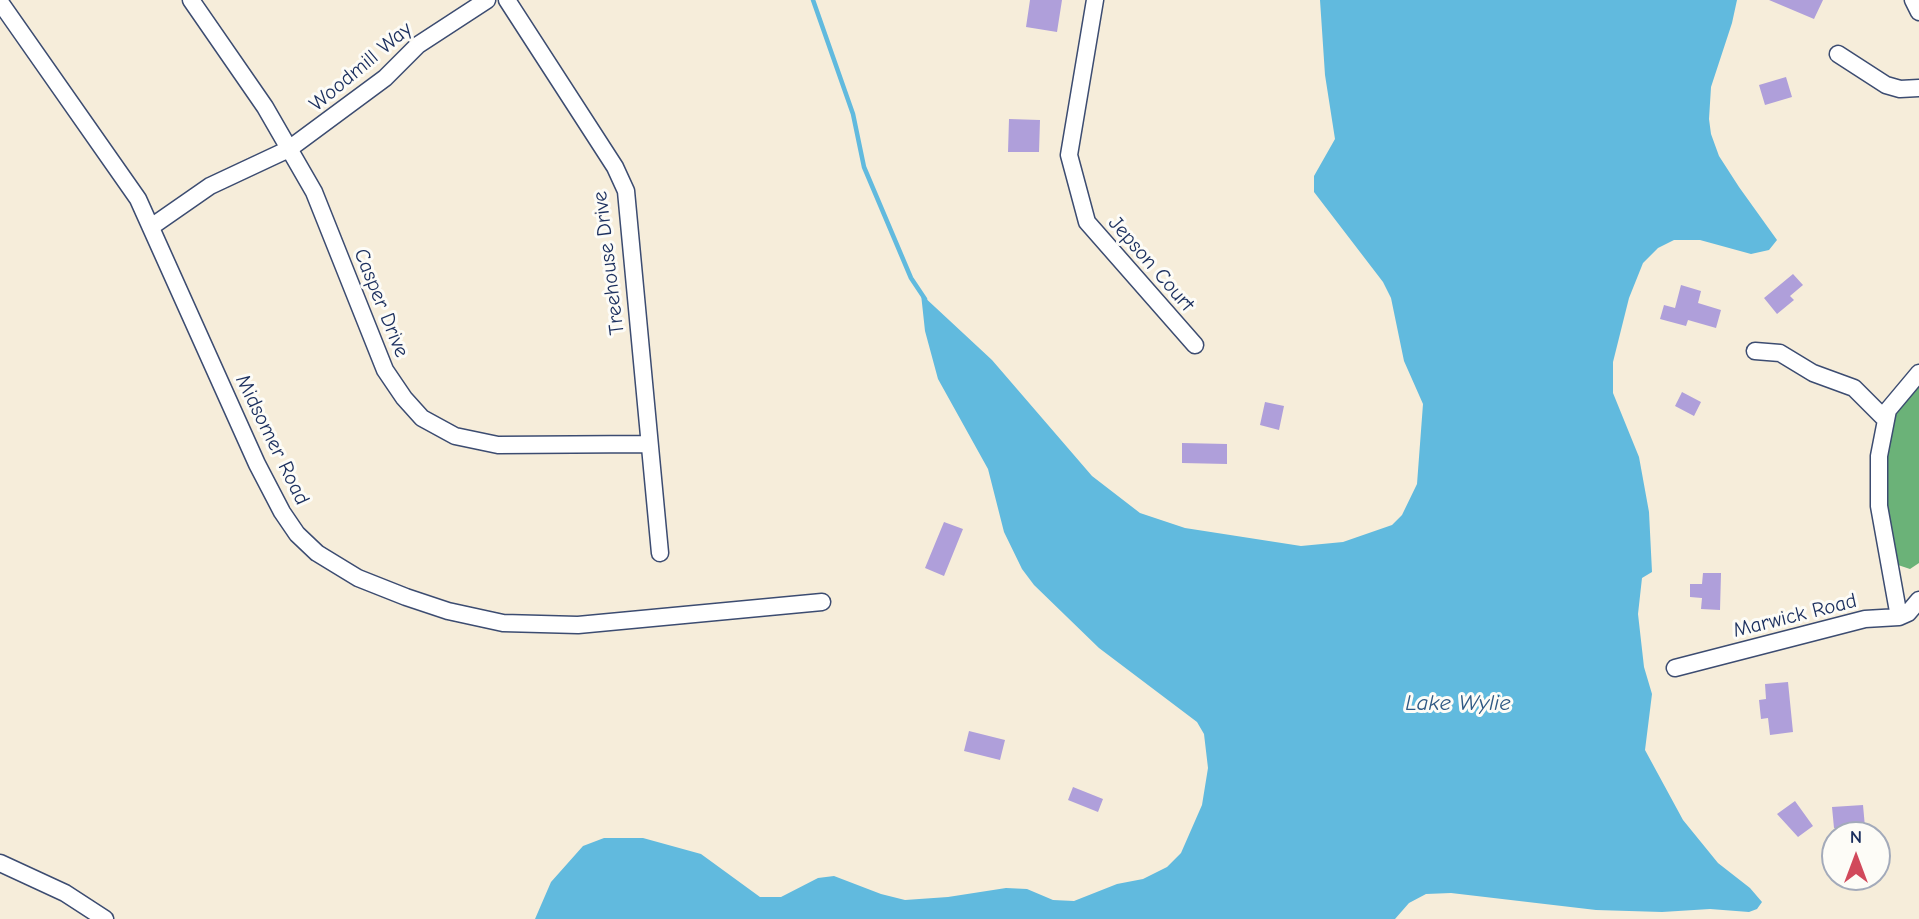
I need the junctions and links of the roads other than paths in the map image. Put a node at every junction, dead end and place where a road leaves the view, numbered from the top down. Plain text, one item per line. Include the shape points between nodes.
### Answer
1 (191, 0) edge
2 (487, 0) edge
3 (507, 0) edge
4 (1095, 0) edge
5 (1913, 0) edge
6 (0, 2) edge
7 (1919, 12) edge
8 (1838, 54) dead end
9 (1919, 88) edge
10 (289, 149) junction
11 (151, 227) junction
12 (1195, 345) dead end
13 (1755, 351) dead end
14 (1919, 373) edge
15 (1885, 418) junction
16 (648, 444) junction
17 (660, 553) dead end
18 (1919, 600) edge
19 (822, 603) dead end
20 (1899, 617) junction
21 (1675, 667) dead end
22 (0, 863) edge
23 (105, 919) edge

1 - 10 street, Casper Drive
2 - 10 street, Woodmill Way via 418,45 385,78
3 - 16 street, Treehouse Drive via 615,167 625,191
4 - 12 street, Jepson Court via 1069,155 1087,222
5 - 7 street
6 - 11 street, Midsomer Road via 125,178
8 - 9 street via 1886,85
10 - 11 street, Woodmill Way via 210,186
10 - 16 street, Casper Drive via 314,192 385,370 422,418 455,436 498,445
11 - 19 street, Midsomer Road via 231,410 282,512 297,534 333,564 358,578 448,611 524,625 578,625
13 - 15 street via 1780,353 1813,373 1854,388
14 - 15 street
15 - 20 street via 1878,489
16 - 17 street, Treehouse Drive
18 - 20 street
20 - 21 street, Marwick Road via 1865,619
22 - 23 street via 65,893

